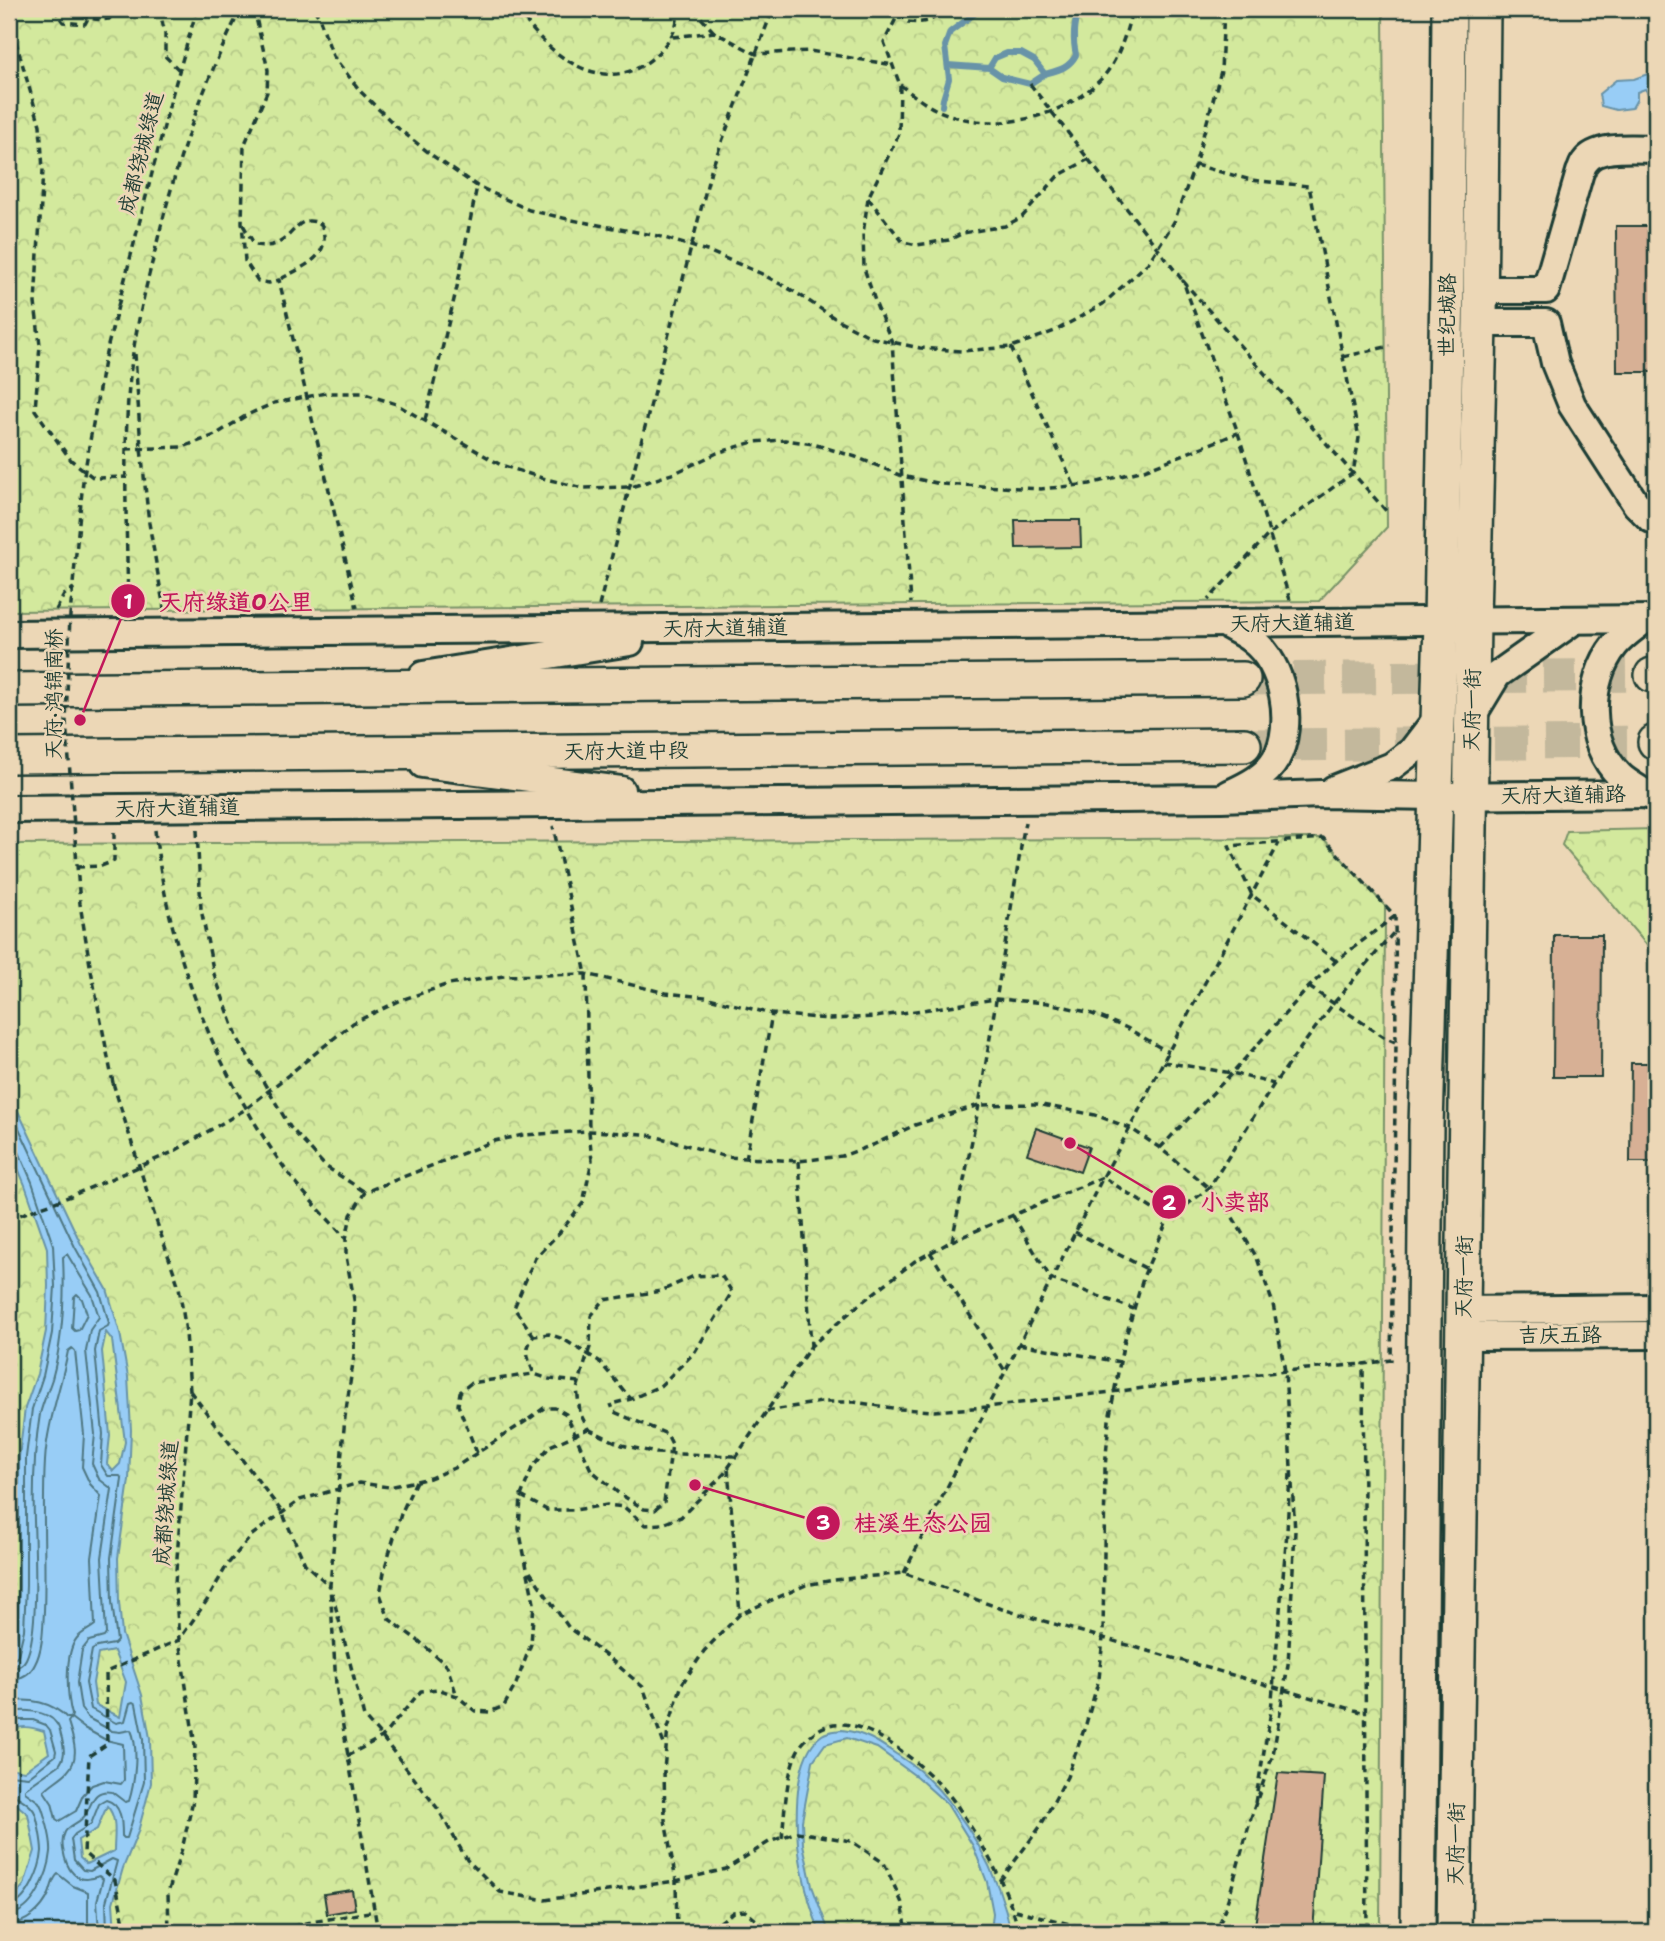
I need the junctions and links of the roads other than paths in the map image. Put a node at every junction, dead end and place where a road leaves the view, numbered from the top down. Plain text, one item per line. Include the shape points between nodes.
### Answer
1 (1449, 9) edge
2 (1483, 9) edge
3 (1656, 149) edge
4 (1480, 290) junction
5 (1546, 290) junction
6 (1480, 323) junction
7 (1546, 323) junction
8 (1656, 521) edge
9 (1576, 620) junction
10 (1650, 620) edge
11 (1457, 621) junction
12 (1224, 624) junction
13 (719, 628) junction
14 (9, 634) edge
15 (1244, 679) tunnel mouth
16 (342, 687) junction
17 (9, 690) edge
18 (1472, 716) junction
19 (1438, 717) junction
20 (1244, 746) tunnel mouth
21 (342, 753) junction
22 (9, 756) edge
23 (1321, 794) junction
24 (1651, 794) edge
25 (1436, 796) junction
26 (1471, 796) junction
27 (1221, 798) junction
28 (716, 803) junction
29 (9, 809) edge
30 (1656, 1308) edge
31 (1463, 1323) junction
32 (1656, 1335) edge
33 (1418, 1932) edge
34 (1454, 1932) edge

1 - 11 main road, 世纪城路 via 1447,297
2 - 4 main road, 世纪城路
3 - 5 street via 1606,150 1585,162
4 - 5 street
4 - 6 main road, 世纪城路
5 - 7 street
6 - 7 street
6 - 11 main road, 世纪城路
7 - 8 street via 1555,363 1572,405 1636,504
9 - 10 street, 天府大道辅道
9 - 11 street, 天府大道辅道
9 - 18 street via 1497,676
10 - 24 street via 1615,644 1597,683 1594,710 1595,733 1605,757 1620,776
11 - 12 street, 天府大道辅道
11 - 18 main road, 天府一街
11 - 19 main road, 天府一街
12 - 13 street, 天府大道辅道
12 - 27 street via 1253,640 1277,671 1285,724 1276,760 1256,780
13 - 14 street, 天府大道辅道
13 - 16 street
15 - 16 main road
16 - 17 main road
18 - 25 street via 1451,754
18 - 26 main road, 天府一街
19 - 23 street via 1412,751 1392,766
19 - 25 main road, 天府一街
20 - 21 main road, 天府大道中段
21 - 22 main road, 天府大道中段
21 - 28 street
23 - 25 street, 天府大道辅道
23 - 27 street, 天府大道辅道
24 - 26 street, 天府大道辅路
25 - 26 street, 天府大道辅路
25 - 33 main road, 天府一街 via 1426,1126
26 - 31 main road, 天府一街
27 - 28 street, 天府大道辅道
28 - 29 street, 天府大道辅道
30 - 31 street, 吉庆五路
31 - 32 street, 吉庆五路
31 - 34 main road, 天府一街

